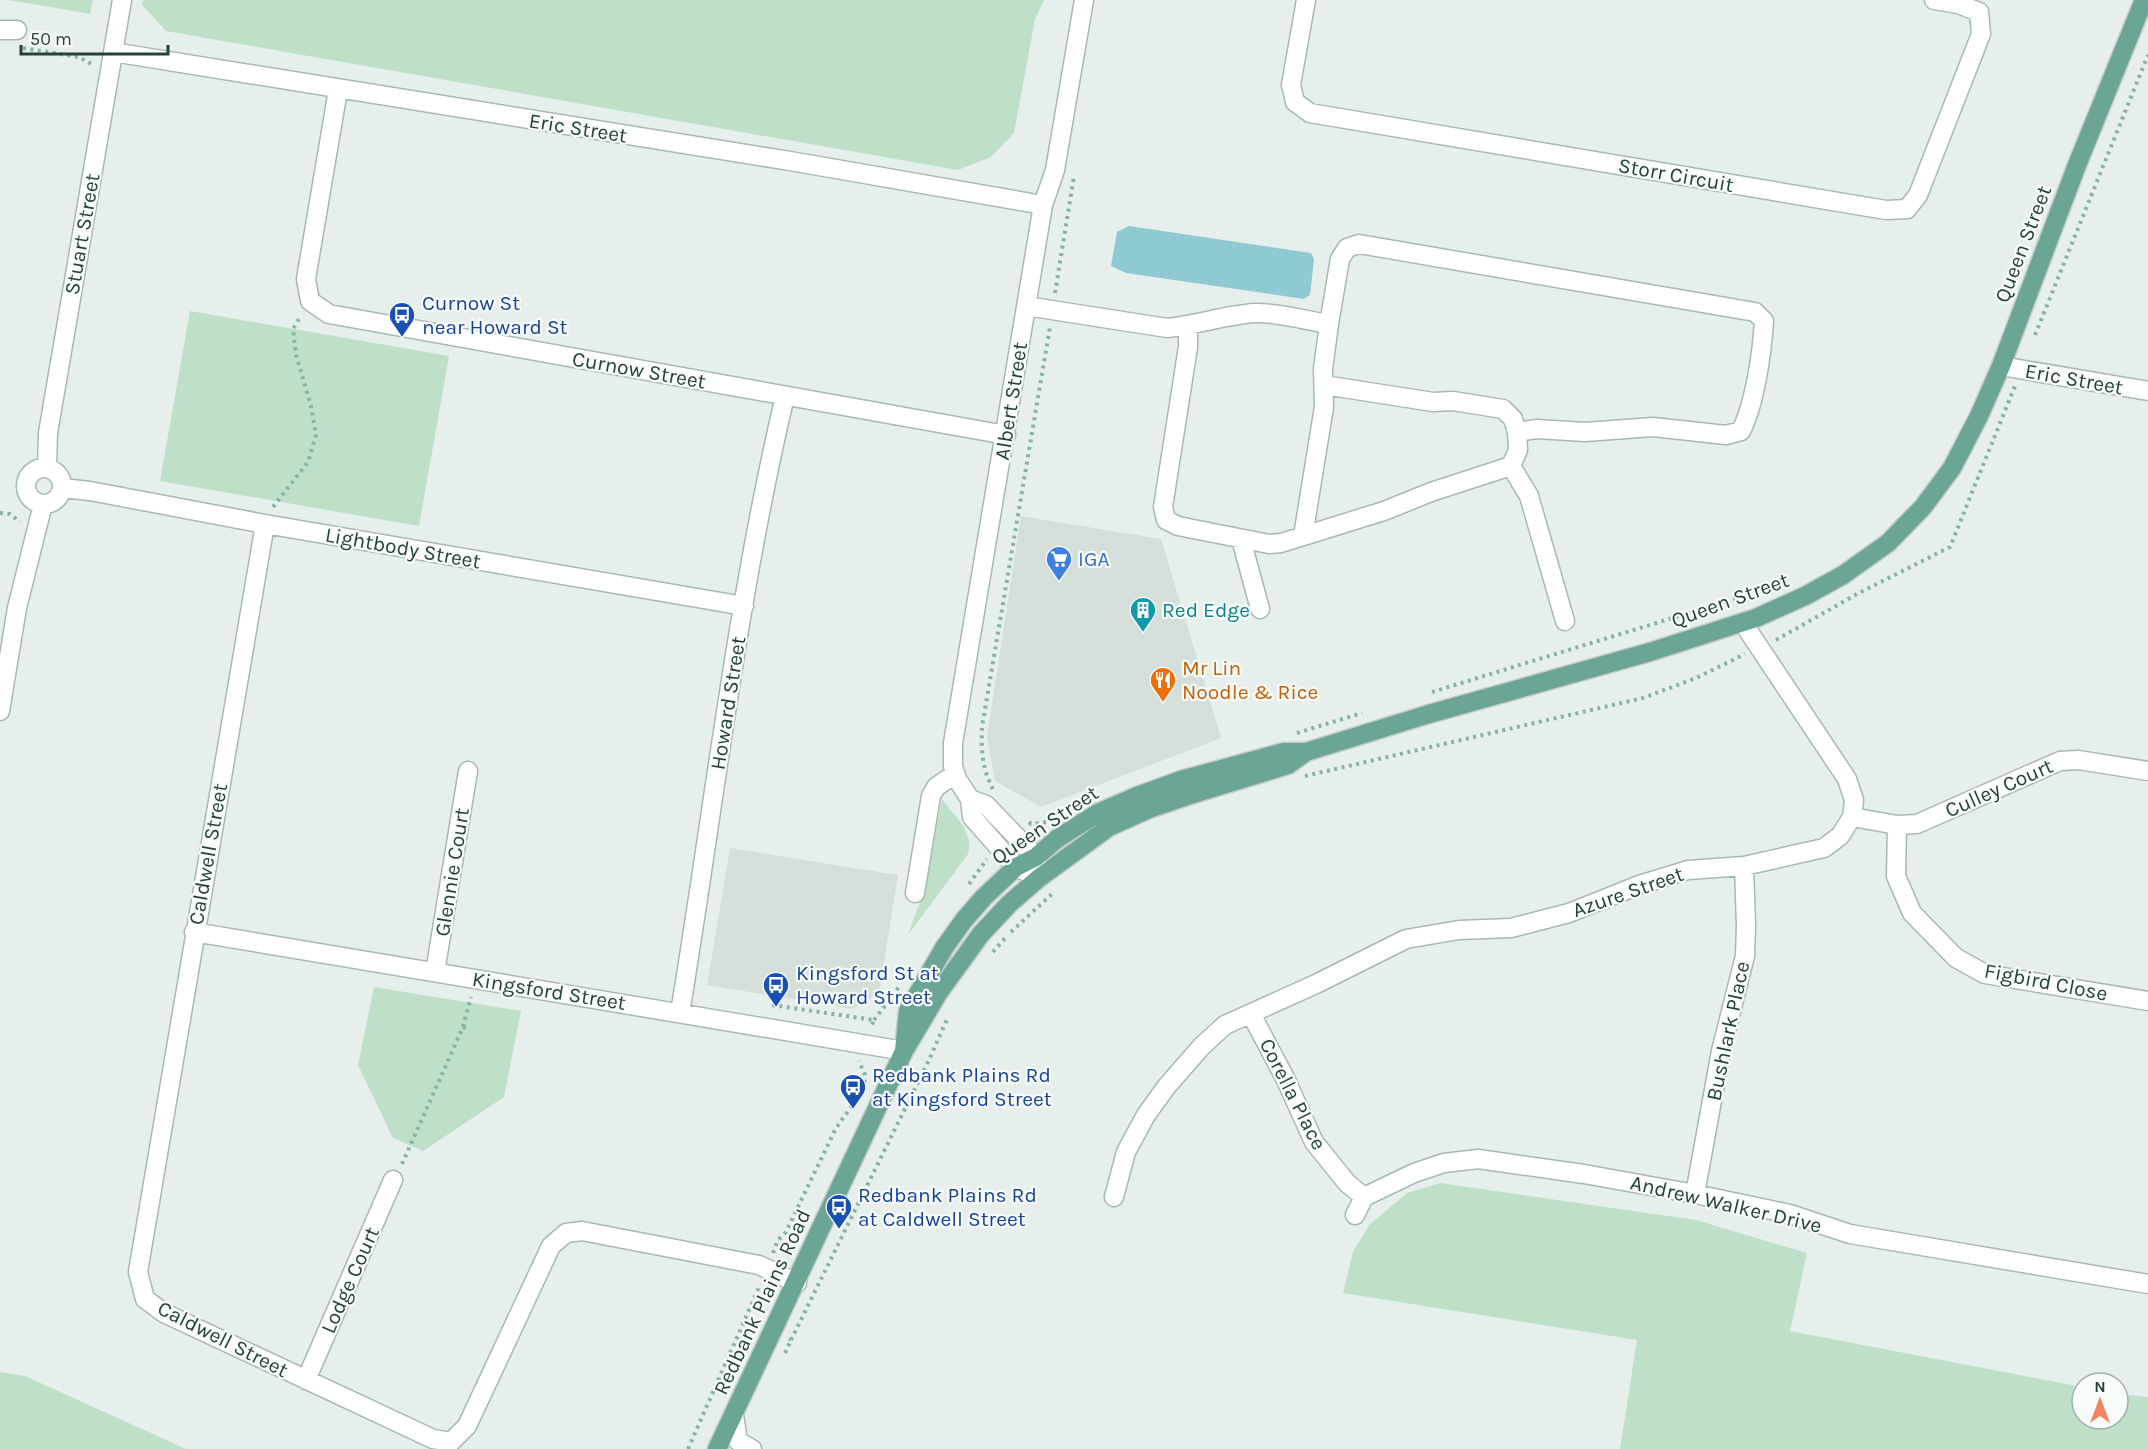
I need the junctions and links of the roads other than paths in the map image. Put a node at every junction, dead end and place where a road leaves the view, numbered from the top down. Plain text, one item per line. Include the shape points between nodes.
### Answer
1 (122, 0) edge
2 (1084, 0) edge
3 (1306, 0) edge
4 (1934, 0) edge
5 (2145, 0) edge
6 (113, 52) junction
7 (338, 90) junction
8 (1043, 205) junction
9 (1026, 306) junction
10 (1329, 324) junction
11 (1188, 326) junction
12 (2001, 366) junction
13 (1324, 384) junction
14 (2148, 391) edge
15 (785, 396) junction
16 (1517, 432) junction
17 (1006, 435) junction
18 (1512, 466) junction
19 (47, 468) junction
20 (62, 488) junction
21 (43, 504) junction
22 (262, 523) junction
23 (1303, 536) junction
24 (1241, 539) junction
25 (744, 606) junction
26 (1260, 609) dead end
27 (1565, 621) dead end
28 (1750, 621) junction
29 (0, 711) edge
30 (1306, 752) junction
31 (468, 771) dead end
32 (2148, 771) edge
33 (955, 774) junction
34 (970, 799) junction
35 (1852, 817) junction
36 (1897, 825) junction
37 (1036, 857) junction
38 (1744, 866) junction
39 (1016, 867) junction
40 (1039, 878) junction
41 (915, 893) dead end
42 (194, 932) junction
43 (435, 972) junction
44 (2148, 1001) edge
45 (680, 1013) junction
46 (1251, 1014) junction
47 (904, 1051) junction
48 (846, 1174) joint
49 (393, 1180) road end
50 (1695, 1194) junction
51 (1114, 1197) dead end
52 (1364, 1197) junction
53 (1354, 1215) dead end
54 (797, 1283) junction
55 (2148, 1284) edge
56 (306, 1380) junction
57 (734, 1415) junction
58 (717, 1449) edge
59 (752, 1449) edge

1 - 6 street, Stuart Street
2 - 8 street, Albert Street via 1055,170
3 - 4 street, Storr Circuit via 1291,85 1295,102 1310,113 1886,210 1907,209 1918,195 1981,34 1979,12
5 - 12 main road, Queen Street
6 - 7 street, Eric Street
6 - 19 street, Stuart Street via 48,433
7 - 8 street, Eric Street
7 - 15 street, Curnow Street via 306,279 310,301 329,314
8 - 9 street, Albert Street
9 - 11 street via 1167,328
9 - 17 street, Albert Street
10 - 11 street via 1257,313
10 - 13 street
10 - 16 street via 1340,259 1347,248 1359,244 1755,312 1764,321 1749,415 1741,431 1726,435 1653,427
11 - 24 street via 1164,513 1166,520 1178,526
12 - 14 street, Eric Street
12 - 28 main road, Queen Street via 1952,468 1923,507 1888,543 1843,575
13 - 16 street via 1433,402 1503,408 1513,419
13 - 23 street via 1324,407
15 - 17 street, Curnow Street
15 - 25 street, Howard Street
16 - 18 street via 1518,450
17 - 33 street, Albert Street via 953,743
18 - 23 street
18 - 27 street via 1528,496
19 - 20 street via 58,475
19 - 21 street via 30,475 26,487 31,499
20 - 21 street via 56,500
20 - 22 street, Lightbody Street
21 - 29 street via 17,608
22 - 25 street, Lightbody Street
22 - 42 street, Caldwell Street
23 - 24 street via 1269,544
24 - 26 street
25 - 45 street, Howard Street
28 - 30 main road, Queen Street
28 - 35 street via 1847,779 1854,800
30 - 37 main road, Queen Street via 1284,752 1137,796 1098,813
30 - 40 main road, Queen Street via 1288,765 1149,809 1109,827
31 - 43 street, Glennie Court
32 - 36 street, Culley Court via 2060,760 1928,821
33 - 34 street, Albert Street
33 - 41 street via 936,787 931,796
34 - 37 street, Albert Street via 986,805
34 - 39 street, Albert Street via 972,817
35 - 36 street, Culley Court
35 - 38 street, Azure Street via 1840,836 1824,849
36 - 44 street, Figbird Close via 1896,876 1912,913 1956,958 1985,974
37 - 39 main road, Queen Street
37 - 40 street
38 - 46 street, Azure Street via 1688,870 1569,913 1511,928 1459,930 1406,939
38 - 50 street, Bushlark Place via 1745,956 1721,1051
39 - 40 street, Albert Street
39 - 47 main road, Queen Street via 984,897 944,948 908,1011
40 - 47 main road, Queen Street via 981,934 939,992
42 - 43 street, Kingsford Street
42 - 56 street, Caldwell Street via 138,1272 145,1299 164,1313
43 - 45 street, Kingsford Street
45 - 47 street, Kingsford Street
46 - 51 street, Azure Street via 1225,1025 1167,1086 1126,1152
46 - 52 street, Corella Place via 1286,1078 1314,1142 1347,1183
47 - 48 main road, Queen Street
48 - 54 main road, Redbank Plains Road
49 - 56 street, Lodge Court
50 - 52 street, Andrew Walker Drive via 1478,1159 1444,1162
50 - 55 street, Andrew Walker Drive via 1790,1215 1850,1234
52 - 53 street
54 - 56 street, Caldwell Street via 759,1265 582,1231 566,1233 551,1246 467,1426 451,1442 433,1439
54 - 57 main road, Redbank Plains Road
57 - 58 main road, Redbank Plains Road
57 - 59 street via 738,1441

